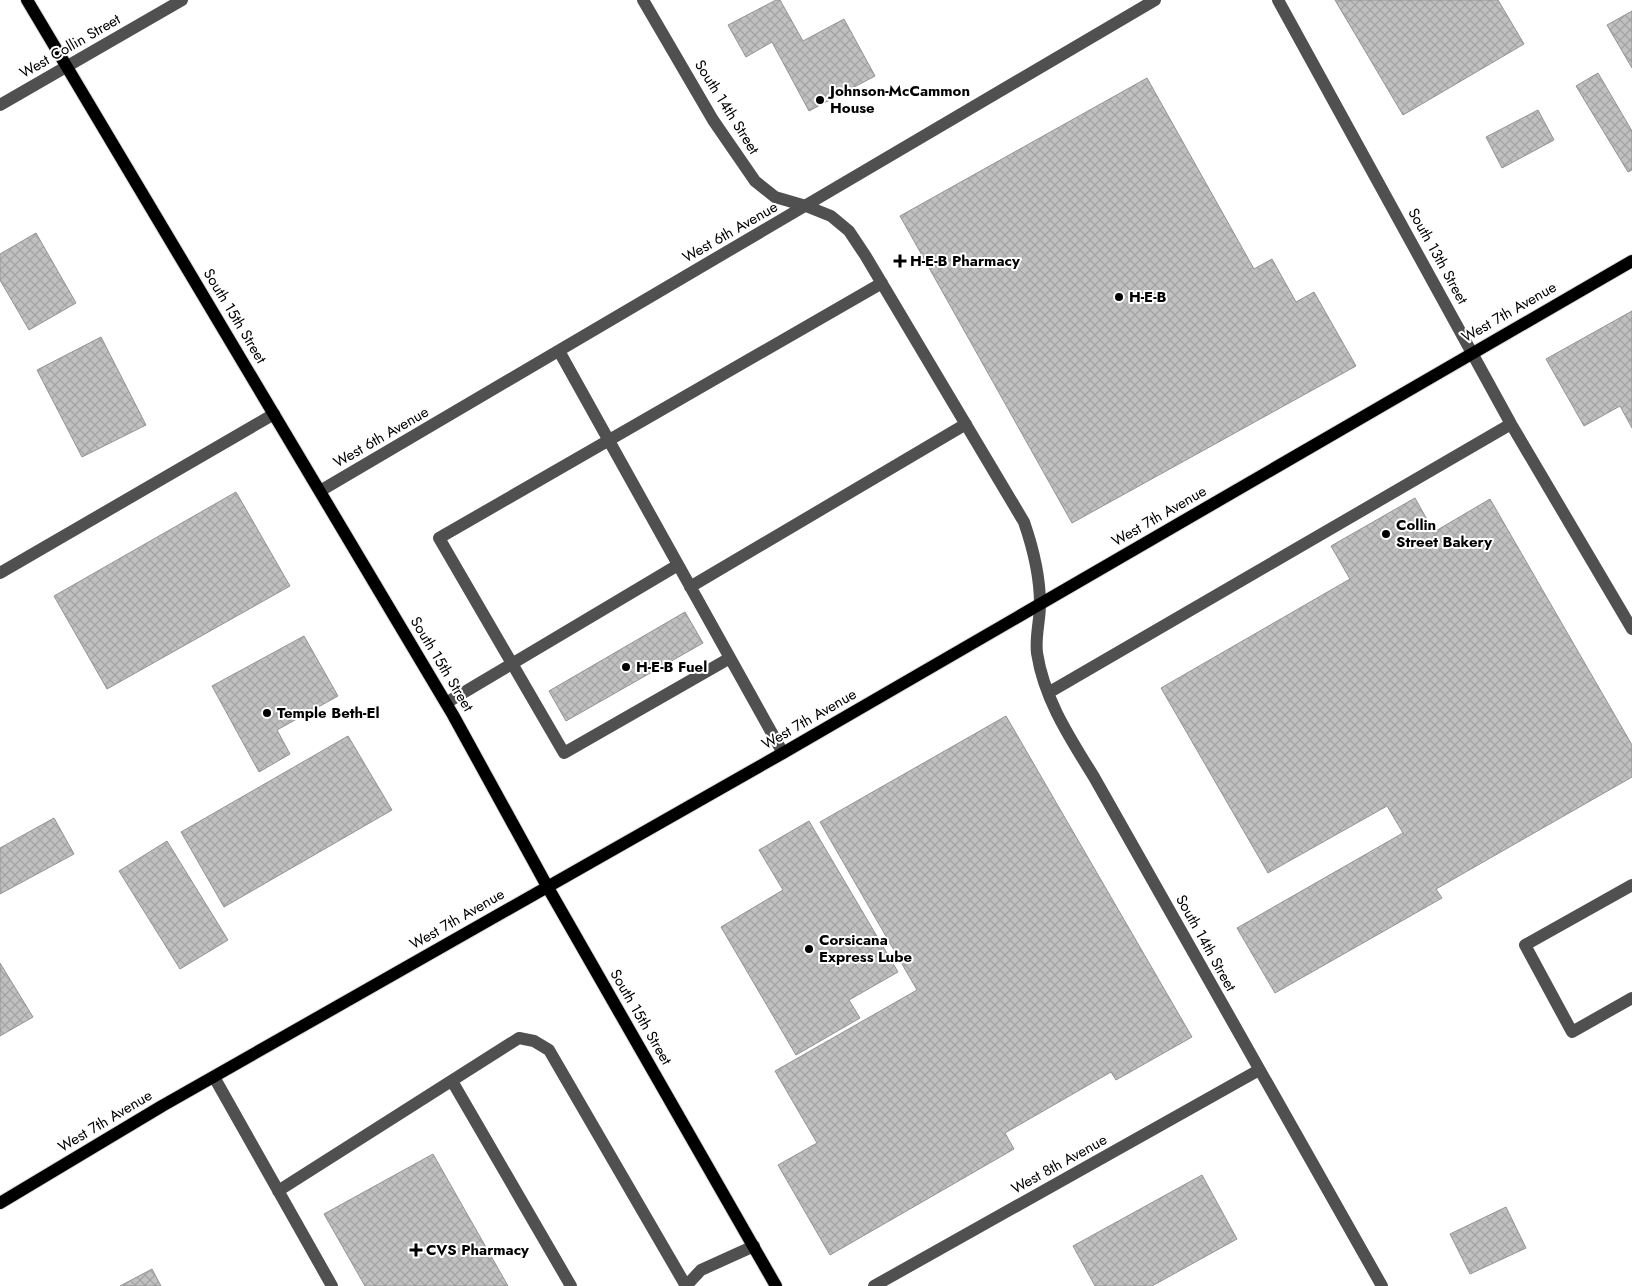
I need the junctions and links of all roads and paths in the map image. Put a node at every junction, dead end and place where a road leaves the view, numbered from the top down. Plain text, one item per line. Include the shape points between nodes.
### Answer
1 (27, 0) edge
2 (182, 0) edge
3 (643, 0) edge
4 (1155, 0) edge
5 (1278, 0) edge
6 (66, 67) junction
7 (0, 105) edge
8 (806, 206) junction
9 (1632, 261) edge
10 (882, 283) junction
11 (558, 351) junction
12 (1472, 352) junction
13 (274, 414) junction
14 (966, 424) junction
15 (1510, 424) junction
16 (608, 441) junction
17 (320, 491) junction
18 (678, 565) junction
19 (0, 573) edge
20 (690, 587) junction
21 (1040, 604) junction
22 (1632, 629) edge
23 (730, 658) junction
24 (512, 664) junction
25 (1048, 693) junction
26 (446, 703) junction
27 (783, 753) junction
28 (1632, 885) edge
29 (547, 886) junction
30 (1632, 998) edge
31 (1259, 1070) junction
32 (214, 1077) junction
33 (452, 1081) junction
34 (278, 1191) junction
35 (0, 1203) edge
36 (754, 1246) junction
37 (332, 1286) edge
38 (570, 1286) edge
39 (686, 1286) edge
40 (776, 1286) edge
41 (874, 1286) edge
42 (1382, 1286) edge

1 - 6 main road, South 15th Street
2 - 6 street, West Collin Street
3 - 8 street, South 14th Street via 713,120 755,181 775,197
4 - 8 street, West 6th Avenue
5 - 12 street, South 13th Street
6 - 7 street, West Collin Street
6 - 13 main road, South 15th Street
8 - 10 street, South 14th Street via 831,216 849,231
8 - 11 street, West 6th Avenue
9 - 12 main road, West 7th Avenue
10 - 14 street, South 14th Street
10 - 16 street
11 - 16 street
11 - 17 street, West 6th Avenue
12 - 15 street, South 13th Street
12 - 21 main road, West 7th Avenue
13 - 17 main road, South 15th Street
13 - 19 street
14 - 20 street
14 - 21 street, South 14th Street via 1024,522 1034,552
15 - 22 street, South 13th Street
15 - 25 street
16 - 18 street
16 - 24 street via 439,538
17 - 26 main road, South 15th Street
18 - 20 street
18 - 24 street
20 - 23 street
21 - 25 street, South 14th Street via 1037,654
21 - 27 main road, West 7th Avenue
23 - 24 street via 564,753
23 - 27 street
24 - 26 street
25 - 31 street, South 14th Street via 1064,727
26 - 29 main road, South 15th Street
27 - 29 main road, West 7th Avenue
28 - 30 street via 1525,945 1572,1032
29 - 32 main road, West 7th Avenue
29 - 36 main road, South 15th Street
31 - 41 street, West 8th Avenue
31 - 42 street, South 14th Street
32 - 34 street
32 - 35 main road, West 7th Avenue
33 - 34 street
33 - 38 street
33 - 39 street via 519,1038 534,1041 549,1050
34 - 37 street
36 - 39 street via 701,1270
36 - 40 main road, South 15th Street

